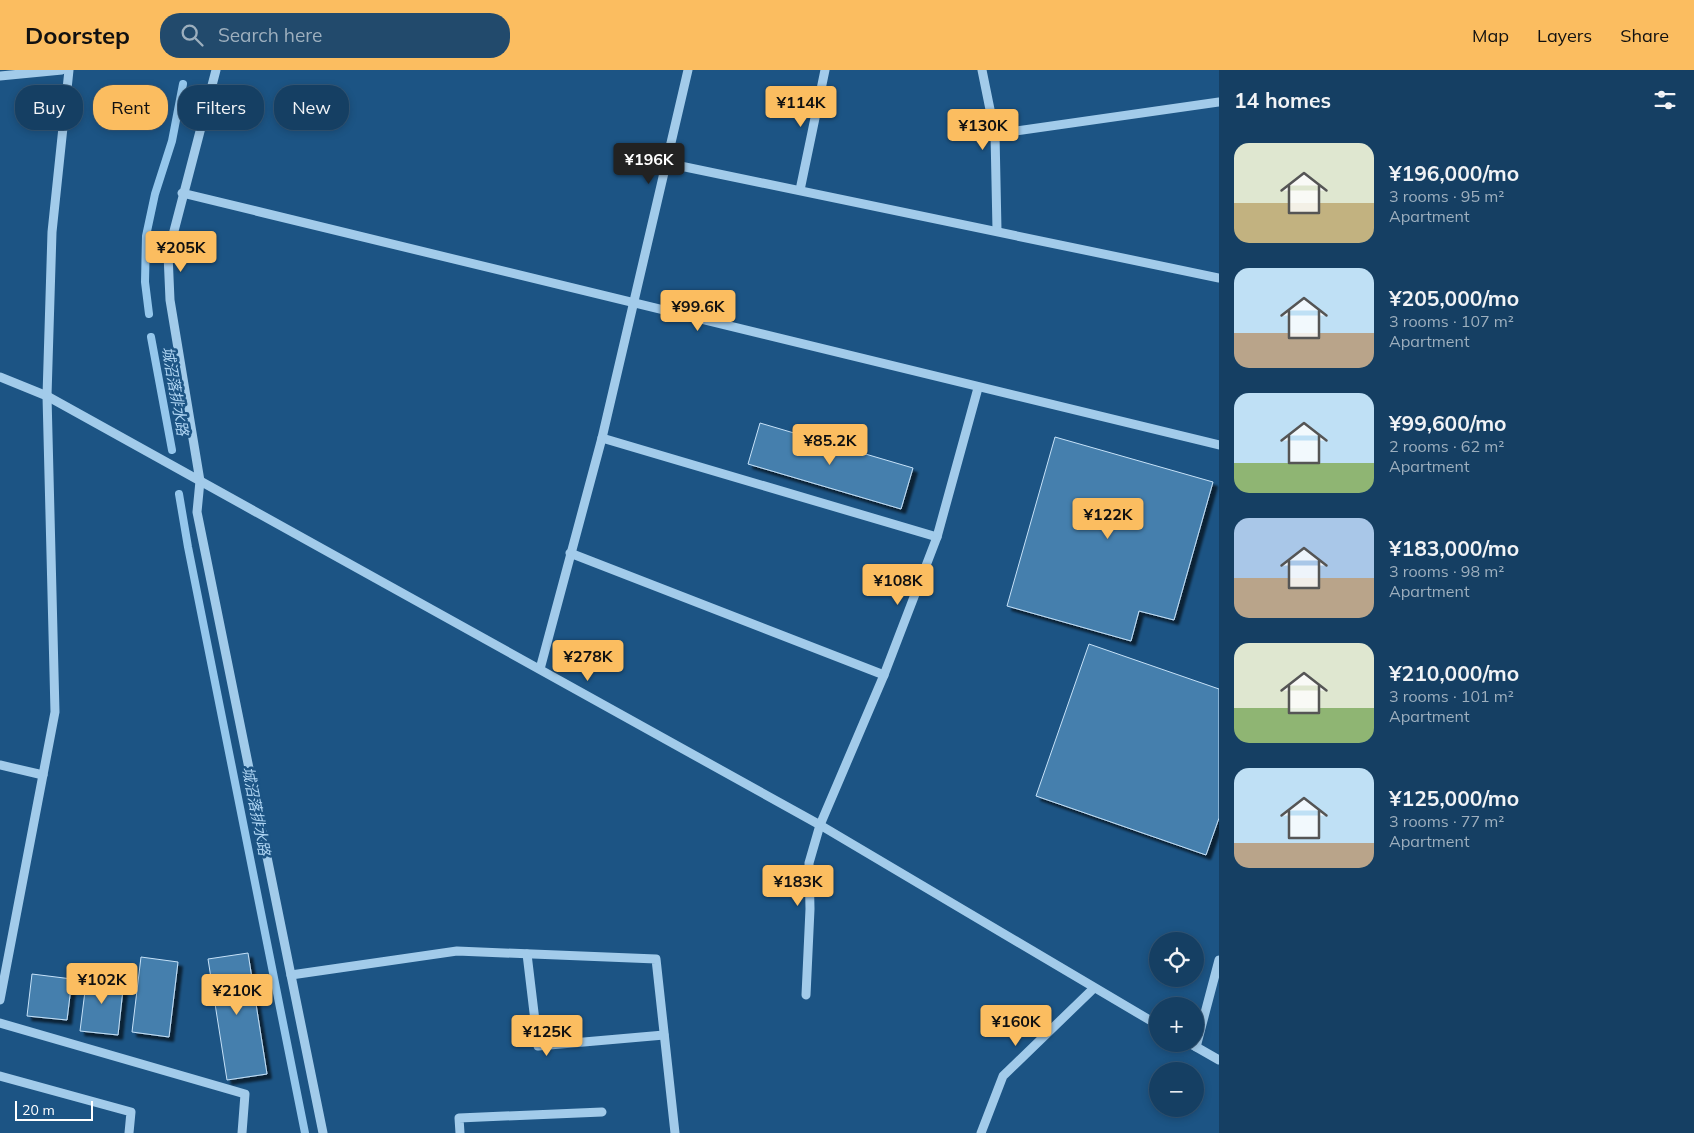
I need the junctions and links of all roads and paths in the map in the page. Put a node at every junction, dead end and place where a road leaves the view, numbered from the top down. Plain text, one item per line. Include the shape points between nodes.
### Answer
1 (62, 70) edge
2 (69, 70) edge
3 (216, 70) edge
4 (688, 70) edge
5 (825, 70) edge
6 (982, 70) edge
7 (0, 76) edge
8 (1219, 102) edge
9 (995, 134) junction
10 (666, 163) junction
11 (800, 190) junction
12 (182, 193) junction
13 (997, 230) junction
14 (1219, 278) edge
15 (634, 305) junction
16 (0, 376) edge
17 (978, 388) junction
18 (47, 396) junction
19 (602, 438) junction
20 (1219, 446) edge
21 (200, 481) junction
22 (937, 537) junction
23 (570, 553) junction
24 (540, 669) junction
25 (884, 675) junction
26 (0, 765) edge
27 (43, 775) junction
28 (820, 825) junction
29 (527, 954) junction
30 (1219, 960) edge
31 (291, 976) junction
32 (1094, 988) junction
33 (806, 995) dead end
34 (0, 1000) edge
35 (1204, 1009) edge
36 (1149, 1020) edge
37 (0, 1023) edge
38 (664, 1035) junction
39 (1204, 1051) edge
40 (1219, 1060) edge
41 (0, 1076) edge
42 (602, 1112) dead end
43 (129, 1133) edge
44 (242, 1133) edge
45 (323, 1133) edge
46 (460, 1133) edge
47 (675, 1133) edge
48 (981, 1133) edge

1 - 7 street
2 - 18 street via 52,232
3 - 12 street
4 - 10 street
5 - 11 street
6 - 9 street
8 - 9 street
9 - 13 street
10 - 11 street
10 - 15 street
11 - 13 street
12 - 15 street
12 - 21 street via 168,254 170,300
13 - 14 street
15 - 17 street
15 - 19 street
16 - 18 street
17 - 20 street
17 - 22 street
18 - 21 street
18 - 27 street via 55,712
19 - 22 street
19 - 23 street
21 - 24 street
21 - 31 street via 197,512
22 - 25 street
23 - 24 street
23 - 25 street
24 - 28 street
25 - 28 street
26 - 27 street
27 - 34 street
28 - 32 street
28 - 33 street via 809,863
29 - 31 street via 457,951
29 - 38 street via 656,958
29 - 38 street via 538,1046
30 - 35 street
31 - 45 street
32 - 36 street
32 - 48 street via 1003,1076
37 - 44 street via 246,1094
38 - 47 street
39 - 40 street
41 - 43 street via 132,1112
42 - 46 street via 459,1118

